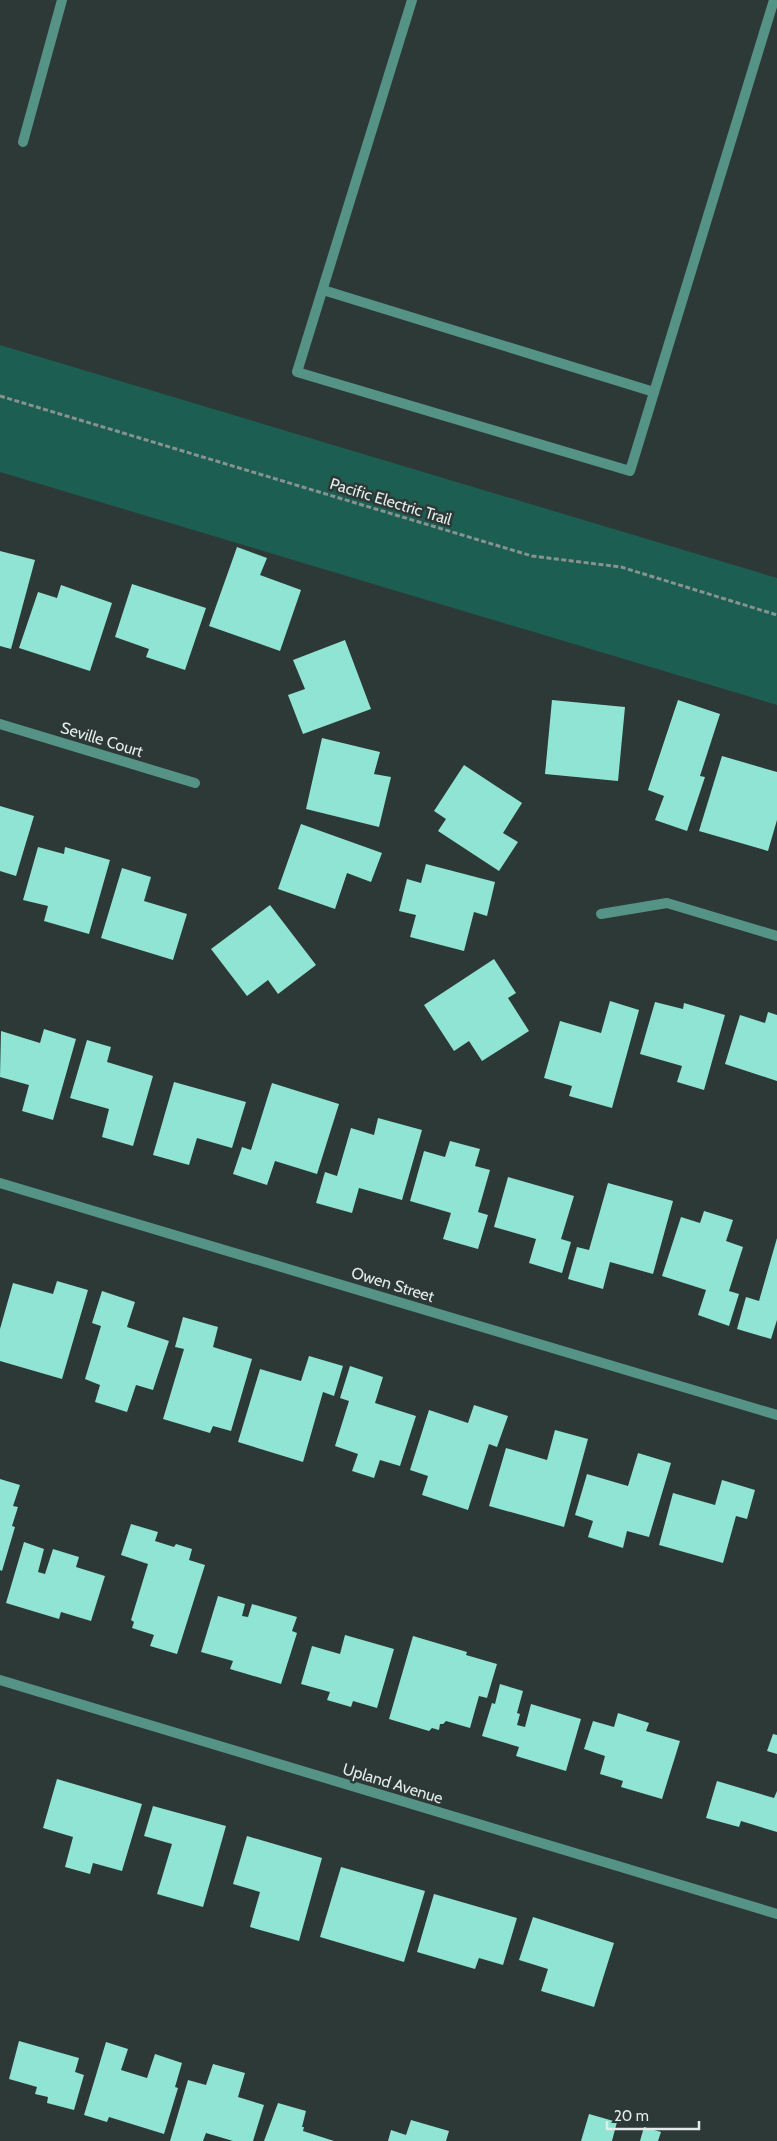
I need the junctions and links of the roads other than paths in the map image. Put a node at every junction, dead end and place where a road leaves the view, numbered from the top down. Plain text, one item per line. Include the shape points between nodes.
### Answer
1 (62, 0) edge
2 (412, 0) edge
3 (774, 0) edge
4 (24, 142) dead end
5 (323, 290) junction
6 (654, 392) junction
7 (0, 724) edge
8 (195, 783) dead end
9 (601, 914) dead end
10 (777, 936) edge
11 (0, 1183) edge
12 (777, 1415) edge
13 (0, 1680) edge
14 (777, 1914) edge

1 - 4 street
2 - 5 street
3 - 6 street
5 - 6 street
5 - 6 street via 297,372 630,471
7 - 8 street, Seville Court
9 - 10 street via 667,903
11 - 12 street, Owen Street
13 - 14 street, Upland Avenue

